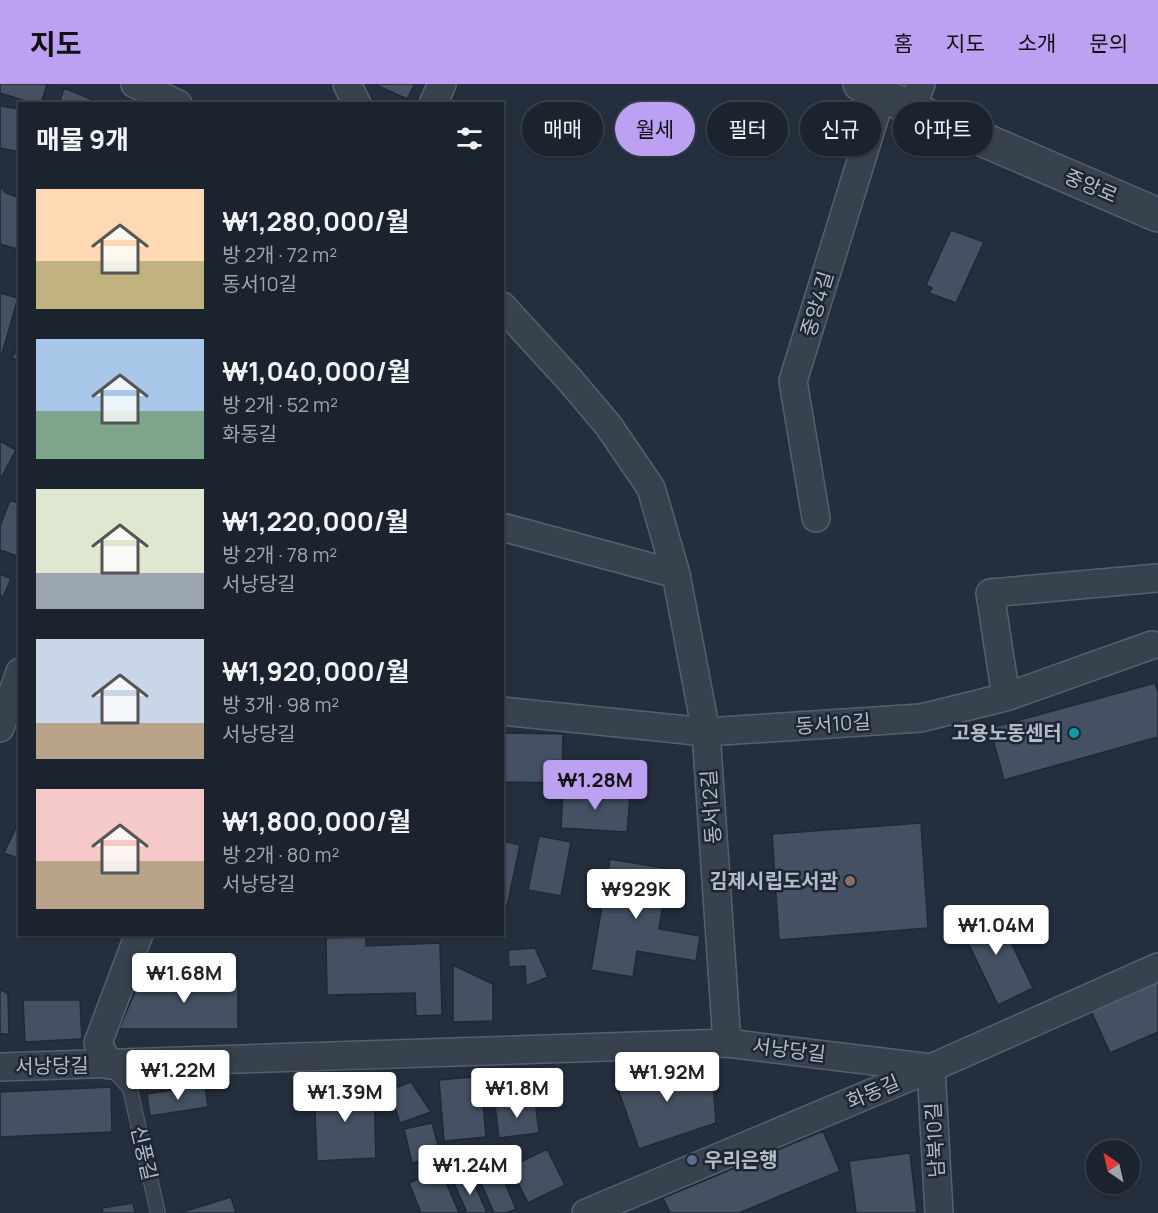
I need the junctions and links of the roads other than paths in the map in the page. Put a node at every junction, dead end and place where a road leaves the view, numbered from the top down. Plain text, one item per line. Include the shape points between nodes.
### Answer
1 (135, 84) edge
2 (346, 84) edge
3 (442, 84) edge
4 (871, 89) edge
5 (916, 96) edge
6 (174, 102) edge
7 (356, 102) edge
8 (434, 102) edge
9 (1158, 215) edge
10 (504, 308) edge
11 (816, 518) dead end
12 (504, 528) edge
13 (676, 574) junction
14 (1158, 578) edge
15 (1152, 645) dead end
16 (0, 660) edge
17 (18, 660) edge
18 (18, 678) edge
19 (1006, 697) junction
20 (504, 711) edge
21 (0, 728) edge
22 (706, 732) junction
23 (138, 936) edge
24 (1158, 967) edge
25 (727, 1043) junction
26 (109, 1065) junction
27 (0, 1067) edge
28 (931, 1068) junction
29 (158, 1213) edge
30 (586, 1213) edge
31 (939, 1213) edge

1 - 6 street
2 - 7 street
3 - 8 street
4 - 5 street, 중앙로
4 - 11 street, 중앙4길 via 793,381
5 - 9 street, 중앙로
10 - 13 street, 동서12길 via 608,425 651,488
12 - 13 street
13 - 22 street, 동서12길
14 - 19 street via 990,593
15 - 19 street, 동서10길
16 - 17 street
18 - 21 street
19 - 22 street, 동서10길 via 921,718
20 - 22 street, 동서10길
22 - 25 street, 동서12길
23 - 26 street via 98,1043
24 - 28 street, 화동길
25 - 26 street, 서낭당길
25 - 28 street, 서낭당길
26 - 27 street, 서낭당길
26 - 29 lane, 신풍길 via 130,1089
28 - 30 street, 화동길
28 - 31 street, 남북10길

